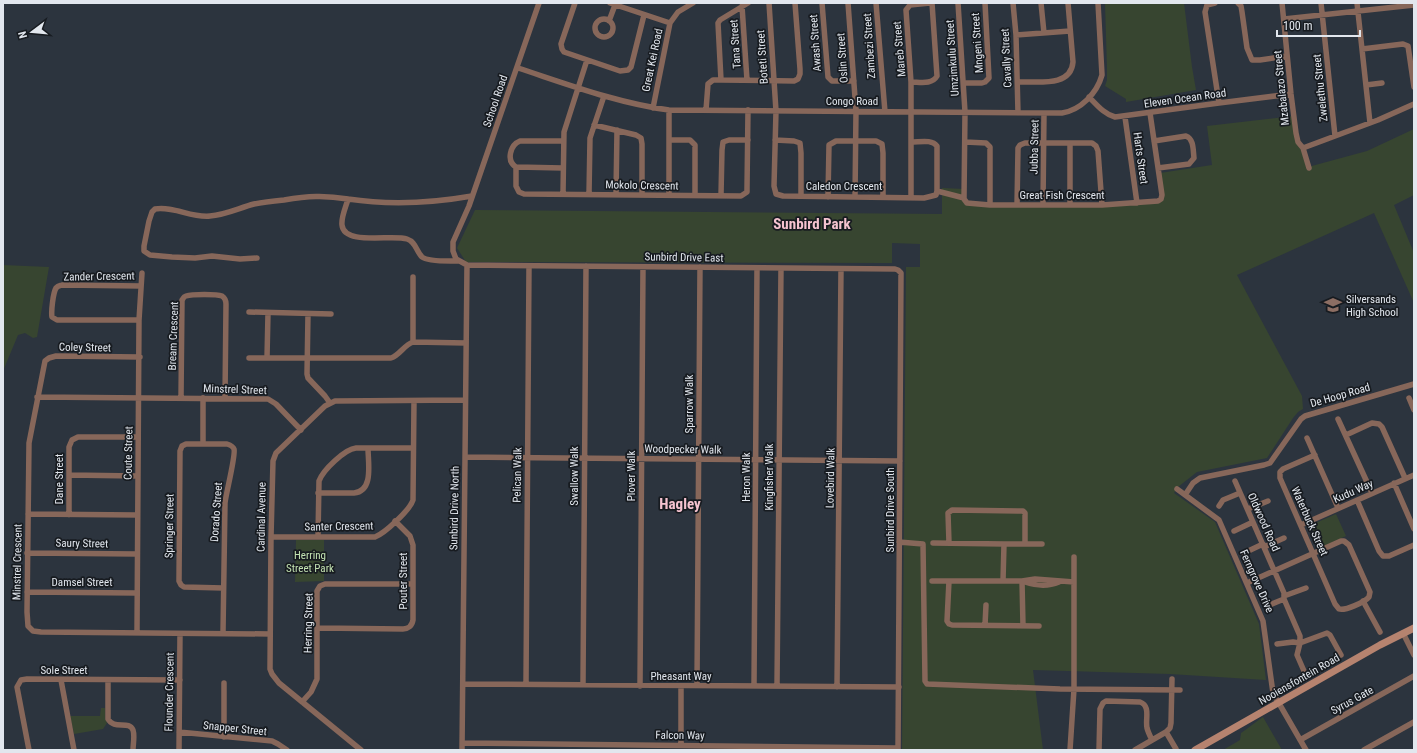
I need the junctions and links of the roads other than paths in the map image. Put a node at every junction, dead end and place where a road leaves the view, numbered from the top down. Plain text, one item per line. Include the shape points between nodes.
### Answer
1 (539, 3) edge
2 (575, 3) edge
3 (693, 3) edge
4 (769, 3) edge
5 (795, 3) edge
6 (822, 3) edge
7 (848, 3) edge
8 (876, 3) edge
9 (931, 3) edge
10 (958, 3) edge
11 (984, 3) edge
12 (1013, 3) edge
13 (1041, 3) edge
14 (1068, 3) edge
15 (1098, 3) edge
16 (1214, 3) edge
17 (1238, 3) edge
18 (1282, 3) edge
19 (1321, 3) edge
20 (1357, 3) edge
21 (612, 4) edge
22 (745, 5) edge
23 (1405, 5) edge
24 (1414, 5) edge
25 (1358, 11) junction
26 (644, 15) junction
27 (1322, 15) junction
28 (1284, 19) junction
29 (609, 21) dead end
30 (670, 23) junction
31 (1070, 31) junction
32 (1044, 33) junction
33 (1016, 35) junction
34 (1362, 49) junction
35 (1287, 56) junction
36 (587, 60) junction
37 (518, 68) junction
38 (721, 80) junction
39 (747, 80) junction
40 (774, 81) junction
41 (854, 81) junction
42 (911, 82) junction
43 (1018, 82) junction
44 (964, 83) junction
45 (1382, 83) dead end
46 (1366, 84) junction
47 (1414, 87) edge
48 (578, 88) junction
49 (1291, 94) junction
50 (604, 96) junction
51 (1089, 97) junction
52 (1219, 102) junction
53 (1414, 104) edge
54 (653, 108) junction
55 (669, 110) junction
56 (706, 110) junction
57 (748, 110) junction
58 (776, 111) junction
59 (856, 111) junction
60 (885, 112) junction
61 (912, 112) junction
62 (965, 112) junction
63 (1018, 113) junction
64 (1044, 113) junction
65 (1150, 113) junction
66 (1125, 117) junction
67 (1370, 123) junction
68 (594, 125) junction
69 (617, 130) junction
70 (1335, 136) junction
71 (669, 140) junction
72 (748, 140) junction
73 (775, 140) junction
74 (563, 141) junction
75 (855, 141) junction
76 (1154, 141) junction
77 (912, 142) junction
78 (965, 142) junction
79 (1044, 142) junction
80 (1070, 143) junction
81 (1303, 148) junction
82 (516, 167) junction
83 (563, 168) junction
84 (1158, 168) junction
85 (1308, 168) dead end
86 (937, 191) junction
87 (563, 194) junction
88 (589, 194) junction
89 (616, 194) junction
90 (642, 194) junction
91 (669, 195) junction
92 (695, 195) junction
93 (721, 195) junction
94 (472, 196) junction
95 (801, 196) junction
96 (828, 197) junction
97 (854, 197) junction
98 (883, 197) junction
99 (348, 198) junction
100 (911, 198) junction
101 (964, 198) junction
102 (1137, 203) junction
103 (990, 205) junction
104 (1017, 205) junction
105 (1043, 205) junction
106 (1070, 205) junction
107 (1102, 205) junction
108 (257, 258) dead end
109 (458, 261) junction
110 (467, 265) junction
111 (529, 266) junction
112 (586, 266) junction
113 (643, 267) junction
114 (700, 267) junction
115 (757, 268) junction
116 (781, 268) junction
117 (841, 269) junction
118 (900, 272) joint
119 (142, 273) dead end
120 (413, 277) dead end
121 (140, 286) junction
122 (249, 312) dead end
123 (268, 313) junction
124 (308, 314) junction
125 (331, 314) dead end
126 (139, 320) junction
127 (413, 342) junction
128 (466, 343) junction
129 (140, 357) junction
130 (249, 358) dead end
131 (267, 358) junction
132 (307, 358) junction
133 (1414, 384) edge
134 (37, 397) junction
135 (139, 397) junction
136 (181, 398) junction
137 (203, 398) junction
138 (225, 398) junction
139 (1409, 398) dead end
140 (465, 400) junction
141 (414, 401) junction
142 (330, 403) junction
143 (1414, 410) edge
144 (1338, 419) dead end
145 (301, 430) junction
146 (1346, 435) junction
147 (138, 437) junction
148 (1307, 438) dead end
149 (203, 444) junction
150 (368, 448) junction
151 (413, 448) junction
152 (1315, 455) junction
153 (465, 457) junction
154 (528, 458) junction
155 (584, 458) junction
156 (641, 459) junction
157 (699, 459) junction
158 (756, 460) junction
159 (779, 460) junction
160 (840, 460) junction
161 (900, 461) junction
162 (69, 475) junction
163 (1414, 475) edge
164 (138, 476) junction
165 (1404, 478) junction
166 (1235, 481) dead end
167 (1394, 484) junction
168 (1177, 489) dead end
169 (318, 493) junction
170 (1240, 493) junction
171 (1372, 494) junction
172 (1185, 495) junction
173 (1356, 500) junction
174 (1268, 501) dead end
175 (1219, 506) dead end
176 (1338, 508) junction
177 (1248, 509) junction
178 (28, 514) junction
179 (69, 515) junction
180 (137, 515) junction
181 (395, 521) junction
182 (1253, 522) junction
183 (1301, 525) junction
184 (1414, 528) edge
185 (1234, 531) dead end
186 (271, 537) junction
187 (318, 537) junction
188 (1284, 538) dead end
189 (900, 542) junction
190 (933, 543) dead end
191 (949, 543) junction
192 (1004, 544) junction
193 (1025, 544) junction
194 (1042, 544) dead end
195 (1414, 545) edge
196 (1264, 546) junction
197 (27, 553) junction
198 (1244, 553) dead end
199 (137, 554) junction
200 (1313, 554) junction
201 (1074, 557) dead end
202 (1275, 571) junction
203 (932, 580) dead end
204 (949, 581) junction
205 (1004, 581) junction
206 (1022, 581) junction
207 (1074, 582) junction
208 (1247, 583) junction
209 (413, 584) junction
210 (223, 588) junction
211 (1306, 588) dead end
212 (27, 592) junction
213 (136, 593) junction
214 (1284, 597) junction
215 (1363, 601) junction
216 (986, 605) dead end
217 (1266, 606) dead end
218 (985, 625) junction
219 (1023, 626) junction
220 (1039, 626) dead end
221 (318, 628) junction
222 (1414, 628) edge
223 (1380, 632) dead end
224 (137, 633) junction
225 (223, 633) junction
226 (1403, 633) junction
227 (180, 634) junction
228 (270, 634) junction
229 (1300, 643) junction
230 (1277, 644) dead end
231 (1341, 655) dead end
232 (1414, 655) edge
233 (1304, 671) dead end
234 (1414, 676) edge
235 (1172, 679) dead end
236 (61, 680) junction
237 (108, 680) junction
238 (180, 680) junction
239 (224, 682) dead end
240 (463, 684) junction
241 (526, 684) junction
242 (582, 686) junction
243 (640, 686) junction
244 (681, 686) junction
245 (697, 686) junction
246 (754, 686) junction
247 (777, 686) junction
248 (837, 687) junction
249 (899, 687) junction
250 (1074, 689) junction
251 (1172, 690) junction
252 (1180, 690) dead end
253 (302, 702) junction
254 (1278, 703) junction
255 (1414, 722) edge
256 (179, 732) junction
257 (1166, 732) junction
258 (224, 737) junction
259 (1152, 740) junction
260 (1300, 740) junction
261 (462, 743) junction
262 (681, 748) edge
263 (898, 749) edge
264 (1176, 749) edge
265 (29, 750) edge
266 (74, 750) edge
267 (133, 750) edge
268 (179, 750) edge
269 (287, 750) edge
270 (361, 750) edge
271 (462, 750) edge
272 (1070, 750) edge
273 (1099, 750) edge
274 (1135, 750) edge
275 (1195, 750) edge
276 (1306, 750) edge
277 (1364, 750) edge

1 - 37 street, School Road
2 - 36 street via 561,44 562,49
3 - 30 street, Great Kei Road via 678,12
4 - 40 street, Boteti Street
5 - 40 street via 800,74 794,81
6 - 41 street, Awash Street via 828,77 832,81
7 - 41 street, Oslin Street
8 - 60 street, Zambezi Street
9 - 42 street, Mareb Street via 910,5 906,10
9 - 42 street via 936,76 932,81
10 - 44 street, Umzimkulu Street
11 - 44 street, Mngeni Street via 989,78 982,83
12 - 33 street, Cavally Street
13 - 32 street
14 - 31 street
15 - 51 street, Congo Road via 1102,75
16 - 52 street via 1207,5 1205,12
17 - 35 street via 1241,6 1247,48 1252,60
18 - 28 street, Mzabalazo Street
19 - 27 street, Zwelethu Street
20 - 25 street
21 - 26 street
21 - 29 street
22 - 38 street via 718,23
22 - 39 street, Tana Street
23 - 24 street
23 - 25 street
25 - 27 street
25 - 34 street
26 - 30 street
26 - 36 street via 629,69 620,71
27 - 28 street
27 - 70 street, Zwelethu Street
28 - 35 street, Mzabalazo Street
30 - 54 street, Great Kei Road
31 - 32 street
31 - 43 street via 1072,66 1061,80
32 - 33 street
33 - 43 street, Cavally Street
34 - 46 street
34 - 47 street via 1403,44 1408,46
35 - 49 street, Mzabalazo Street
36 - 48 street
37 - 48 street, Congo Road
37 - 94 street, School Road
38 - 39 street
38 - 56 street via 713,80 708,84
39 - 40 street
40 - 58 street, Boteti Street
41 - 59 street, Oslin Street
42 - 61 street, Mareb Street
43 - 63 street, Cavally Street
44 - 62 street, Umzimkulu Street
45 - 46 street
46 - 67 street
48 - 50 street, Congo Road
48 - 74 street
49 - 52 street, Eleven Ocean Road
49 - 81 street, Mzabalazo Street via 1297,139
50 - 54 street, Congo Road
50 - 68 street
51 - 64 street, Congo Road via 1069,112
51 - 66 street, Eleven Ocean Road via 1109,116
52 - 65 street, Eleven Ocean Road
53 - 67 street
54 - 55 street, Congo Road
55 - 56 street, Congo Road
55 - 71 street
56 - 57 street, Congo Road
57 - 58 street, Congo Road
57 - 72 street, Mokolo Crescent
58 - 59 street, Congo Road
58 - 73 street, Caledon Crescent
59 - 60 street, Congo Road
59 - 75 street, Oslin Street
60 - 61 street, Congo Road
61 - 62 street, Congo Road
61 - 77 street
62 - 63 street, Congo Road
62 - 78 street
63 - 64 street, Congo Road
64 - 79 street, Jubba Street
65 - 66 street, Eleven Ocean Road
65 - 76 street, Great Fish Crescent
66 - 102 street, Harts Street
67 - 70 street
68 - 69 street
68 - 88 street via 590,138
69 - 89 street
69 - 90 street via 639,136 642,140
70 - 81 street
71 - 91 street
71 - 92 street via 687,139 694,142
72 - 93 street via 724,142
72 - 93 street, Mokolo Crescent via 747,192 741,196
73 - 95 street via 800,143
73 - 95 street, Caledon Crescent via 775,192 779,195
74 - 82 street via 517,142 510,158 511,164
74 - 83 street
75 - 96 street via 836,141 829,146
75 - 97 street, Oslin Street
75 - 98 street via 876,141 882,144
76 - 84 street, Great Fish Crescent
76 - 84 street via 1189,137 1194,158 1189,164
77 - 86 street via 931,142 937,146
77 - 100 street
78 - 101 street
78 - 103 street via 986,143 990,148
79 - 80 street
79 - 104 street via 1023,144 1018,148
79 - 105 street, Jubba Street
80 - 106 street
80 - 107 street via 1092,143 1096,146
81 - 85 street, Mzabalazo Street
82 - 83 street
82 - 87 street, Mokolo Crescent via 517,189 521,194
83 - 87 street
84 - 102 street, Great Fish Crescent via 1161,199
86 - 100 street, Caledon Crescent via 933,197
86 - 101 street, Great Fish Crescent
87 - 88 street, Mokolo Crescent
88 - 89 street, Mokolo Crescent
89 - 90 street, Mokolo Crescent
90 - 91 street, Mokolo Crescent
91 - 92 street, Mokolo Crescent
92 - 93 street, Mokolo Crescent
94 - 99 street via 390,202
94 - 109 street, School Road via 453,242 454,255
95 - 96 street, Caledon Crescent
96 - 97 street, Caledon Crescent
97 - 98 street, Caledon Crescent
98 - 100 street, Caledon Crescent
99 - 108 street via 305,196 261,203 209,216 161,209 154,210 151,214 144,246 144,251 148,254 195,258
99 - 109 street via 342,223 347,234 404,238 411,241 424,258
101 - 103 street, Great Fish Crescent via 970,204
102 - 107 street, Great Fish Crescent
103 - 104 street, Great Fish Crescent
104 - 105 street, Great Fish Crescent
105 - 106 street, Great Fish Crescent
106 - 107 street, Great Fish Crescent
109 - 110 street
110 - 111 street, Sunbird Drive East
110 - 128 street, Sunbird Drive North
111 - 112 street, Sunbird Drive East
111 - 154 street, Pelican Walk
112 - 113 street, Sunbird Drive East
112 - 155 street, Swallow Walk
113 - 114 street, Sunbird Drive East
113 - 156 street, Plover Walk
114 - 115 street, Sunbird Drive East
114 - 157 street, Sparrow Walk
115 - 116 street, Sunbird Drive East
115 - 158 street, Heron Walk
116 - 117 street, Sunbird Drive East
116 - 159 street, Kingfisher Walk
117 - 118 street, Sunbird Drive East via 895,269
117 - 160 street, Lovebird Walk
118 - 161 street, Sunbird Drive South
119 - 121 street, Coute Street
120 - 127 street
121 - 126 street, Coute Street
121 - 126 street, Zander Crescent via 62,285 56,288 52,310 52,317 57,320
122 - 123 street
123 - 124 street
123 - 131 street
124 - 125 street
124 - 132 street
126 - 129 street, Coute Street
127 - 128 street
127 - 132 street via 391,358
128 - 140 street, Sunbird Drive North
129 - 134 street, Coley Street via 49,358 44,364
129 - 135 street, Coute Street
130 - 131 street
131 - 132 street
132 - 142 street via 308,378
133 - 172 street, De Hoop Road via 1306,415 1270,463 1200,478
134 - 135 street
134 - 178 street, Minstrel Crescent via 29,444
135 - 136 street
135 - 147 street, Coute Street
136 - 137 street, Minstrel Street
136 - 138 street, Bream Crescent via 182,300 189,295 222,296 226,301
137 - 138 street, Minstrel Street
137 - 149 street
138 - 145 street, Minstrel Street via 268,399
139 - 143 street
140 - 141 street
140 - 153 street, Sunbird Drive North
141 - 142 street via 339,400
141 - 151 street, Santer Crescent
142 - 145 street, Cardinal Avenue
144 - 146 street
145 - 186 street, Cardinal Avenue via 276,453 273,461
146 - 165 street via 1372,423 1379,424
146 - 171 street
147 - 162 street, Dane Street via 74,438 69,447
147 - 164 street, Coute Street
148 - 152 street
149 - 210 street, Dorado Street via 230,445 234,449 225,497
149 - 210 street, Springer Street via 186,444 180,451 179,581 184,587
150 - 151 street
150 - 169 street via 353,448 343,454 322,475
150 - 169 street via 368,479 364,490 359,493
151 - 181 street, Santer Crescent via 413,500
152 - 176 street
152 - 183 street, Waterbuck Street via 1284,468 1280,474
153 - 154 street, Woodpecker Walk
153 - 240 street, Sunbird Drive North
154 - 155 street, Woodpecker Walk
154 - 241 street, Pelican Walk
155 - 156 street, Woodpecker Walk
155 - 242 street, Swallow Walk
156 - 157 street, Woodpecker Walk
156 - 243 street, Plover Walk
157 - 158 street, Woodpecker Walk
157 - 245 street, Sparrow Walk
158 - 159 street, Woodpecker Walk
158 - 246 street, Heron Walk
159 - 160 street, Woodpecker Walk
159 - 247 street, Kingfisher Walk
160 - 161 street, Woodpecker Walk
160 - 248 street, Lovebird Walk
161 - 189 street, Sunbird Drive South
162 - 164 street
162 - 179 street, Dane Street
163 - 165 street, Kudu Way
164 - 180 street, Coute Street
165 - 167 street, Kudu Way
166 - 170 street, Oldwood Road
167 - 171 street, Kudu Way
167 - 184 street
168 - 172 street, Ferngrove Drive
169 - 187 street
170 - 175 street via 1223,500
170 - 177 street, Oldwood Road
171 - 173 street, Kudu Way
172 - 208 street, Ferngrove Drive via 1219,520
173 - 176 street, Kudu Way
173 - 195 street via 1383,556 1389,556
174 - 177 street
176 - 183 street, Kudu Way
177 - 182 street, Oldwood Road
178 - 179 street
178 - 197 street, Minstrel Crescent
179 - 180 street
180 - 199 street, Coute Street
181 - 187 street, Santer Crescent via 375,537
181 - 209 street, Pouter Street via 412,540
182 - 185 street
182 - 196 street, Oldwood Road
183 - 200 street, Waterbuck Street
186 - 187 street, Santer Crescent
186 - 228 street, Cardinal Avenue
188 - 196 street
189 - 249 street, Sunbird Drive South
189 - 250 street via 924,544 927,684
190 - 191 street
191 - 192 street
191 - 193 street via 950,511 976,510 1025,513
192 - 193 street
192 - 205 street
193 - 194 street
196 - 198 street
196 - 202 street, Oldwood Road
197 - 199 street, Saury Street
197 - 212 street, Minstrel Crescent
199 - 213 street, Coute Street
200 - 202 street
200 - 215 street, Waterbuck Street via 1339,609 1343,610
200 - 215 street via 1341,542 1348,544 1370,592 1369,597
201 - 207 street
202 - 208 street
202 - 214 street, Oldwood Road
203 - 204 street
204 - 205 street
204 - 218 street via 949,624
205 - 206 street
206 - 207 street via 1039,579
206 - 219 street
207 - 250 street
208 - 254 street, Ferngrove Drive via 1264,623 1272,687
209 - 221 street, Pouter Street via 413,620 406,629
209 - 221 street, Herring Street via 321,585 317,591
210 - 225 street, Dorado Street
211 - 214 street
212 - 213 street, Damsel Street
212 - 224 street, Minstrel Crescent via 26,622 33,631
213 - 224 street, Coute Street
214 - 217 street
214 - 229 street, Oldwood Road via 1300,636
215 - 223 street
216 - 218 street
218 - 219 street
219 - 220 street
221 - 253 street, Herring Street via 317,679 311,692
222 - 226 street, Nooiensfontein Road
224 - 227 street, Minstrel Crescent
225 - 227 street, Minstrel Crescent
225 - 228 street, Minstrel Crescent
226 - 232 street
226 - 254 street, Nooiensfontein Road
227 - 238 street, Flounder Crescent
228 - 253 street, Cardinal Avenue via 272,674
229 - 230 street
229 - 231 street via 1328,633
229 - 233 street, Oldwood Road via 1297,655
234 - 260 street, Syrus Gate
235 - 251 street
236 - 237 street, Sole Street
236 - 265 street, Sole Street via 24,679 18,684
236 - 266 street
237 - 238 street, Sole Street
237 - 267 street via 108,719 114,725 131,727
238 - 256 street, Flounder Crescent
239 - 258 street
240 - 241 street, Pheasant Way
240 - 261 street, Sunbird Drive North
241 - 242 street, Pheasant Way
242 - 243 street, Pheasant Way
243 - 244 street, Pheasant Way
244 - 245 street, Pheasant Way
244 - 262 street
245 - 246 street, Pheasant Way
246 - 247 street, Pheasant Way
247 - 248 street, Pheasant Way
248 - 249 street, Pheasant Way
249 - 263 street, Sunbird Drive South
250 - 251 street
250 - 272 street
251 - 252 street
251 - 257 street via 1171,726
253 - 270 street, Cardinal Avenue
254 - 260 street, Ferngrove Drive
254 - 275 street, Nooiensfontein Road
255 - 277 street
256 - 258 street, Snapper Street
256 - 268 street, Flounder Crescent
257 - 259 street
257 - 264 street
258 - 269 street, Snapper Street via 272,741
259 - 273 street via 1147,730 1146,709 1143,703 1106,701 1100,708
259 - 274 street
260 - 276 street, Ferngrove Drive
261 - 262 street, Falcon Way
261 - 271 street, Sunbird Drive North
262 - 263 street, Falcon Way

